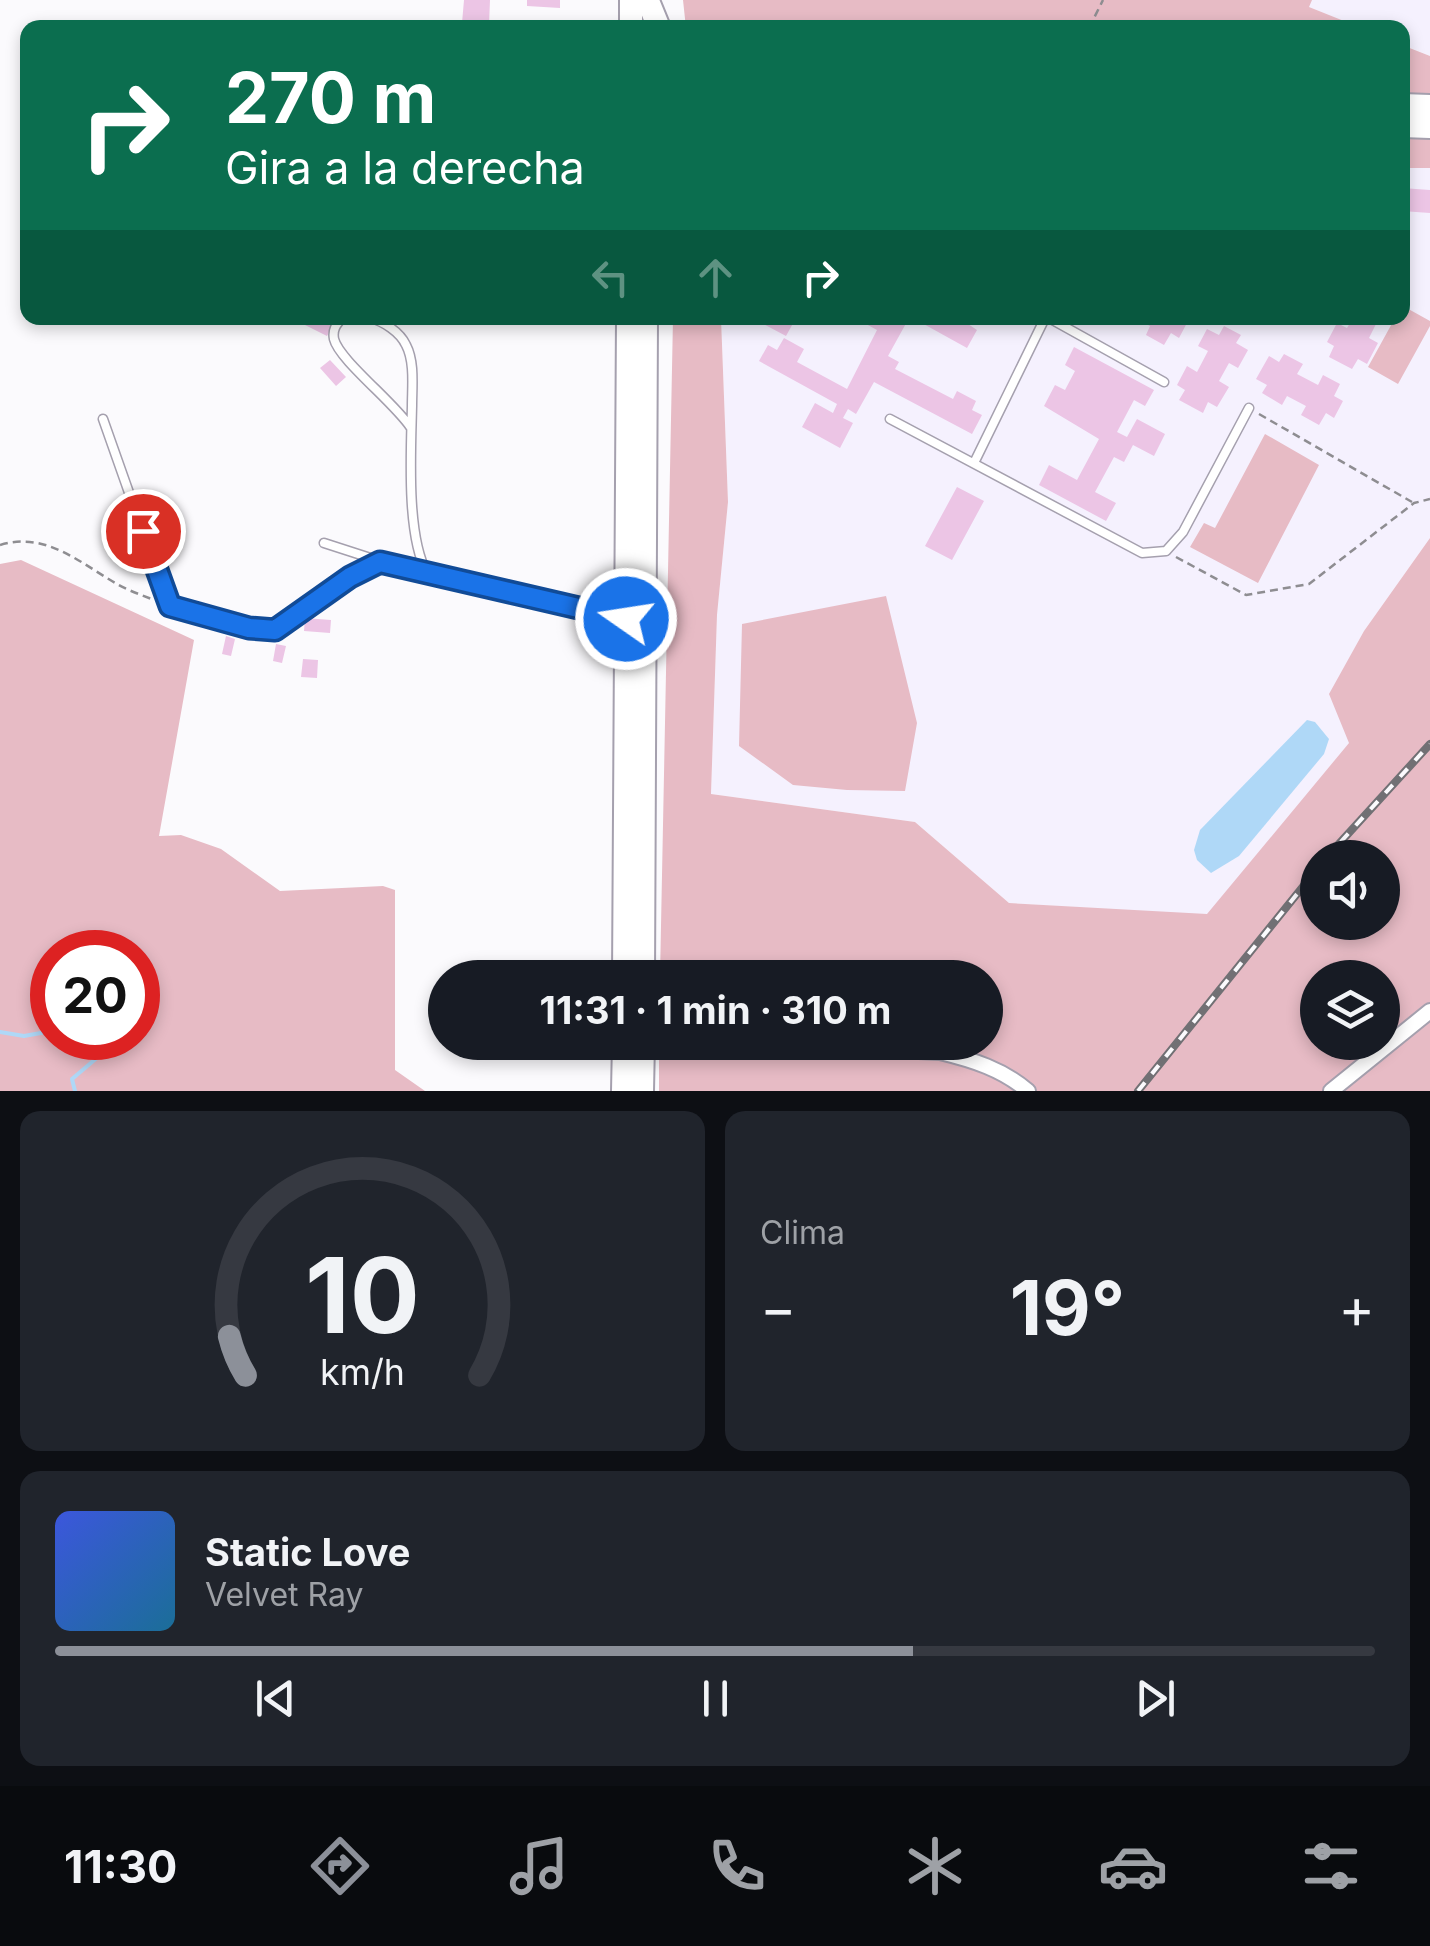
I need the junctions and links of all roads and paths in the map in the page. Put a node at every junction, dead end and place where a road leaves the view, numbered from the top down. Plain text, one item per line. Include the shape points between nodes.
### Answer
1 (337, 325) edge
2 (385, 325) edge
3 (628, 325) edge
4 (646, 325) edge
5 (1043, 325) edge
6 (1060, 325) edge
7 (1164, 382) dead end
8 (1248, 408) joint
9 (890, 418) dead end
10 (103, 419) dead end
11 (412, 428) junction
12 (974, 463) junction
13 (1430, 499) edge
14 (1414, 503) junction
15 (324, 543) dead end
16 (0, 544) edge
17 (1166, 551) junction
18 (380, 562) junction
19 (427, 573) junction
20 (170, 606) junction
21 (626, 619) junction
22 (624, 960) edge
23 (643, 960) edge
24 (1430, 1010) edge
25 (624, 1060) edge
26 (643, 1060) edge
27 (973, 1060) edge
28 (623, 1091) edge
29 (642, 1091) edge
30 (1028, 1091) edge
31 (1331, 1091) edge

1 - 11 lane via 334,341 342,354
2 - 11 lane via 407,346
3 - 21 main road
4 - 23 main road
5 - 12 lane
6 - 7 lane
8 - 14 path
8 - 17 lane via 1183,532
9 - 12 lane
10 - 20 lane
11 - 19 lane via 416,546
12 - 17 lane via 1142,553
13 - 14 path
14 - 17 path via 1309,584 1246,596
15 - 18 lane
16 - 20 path via 59,548 120,586
18 - 19 lane
18 - 20 lane via 275,630
19 - 21 lane
21 - 22 main road
24 - 31 street
25 - 28 main road
26 - 29 main road
27 - 30 street

